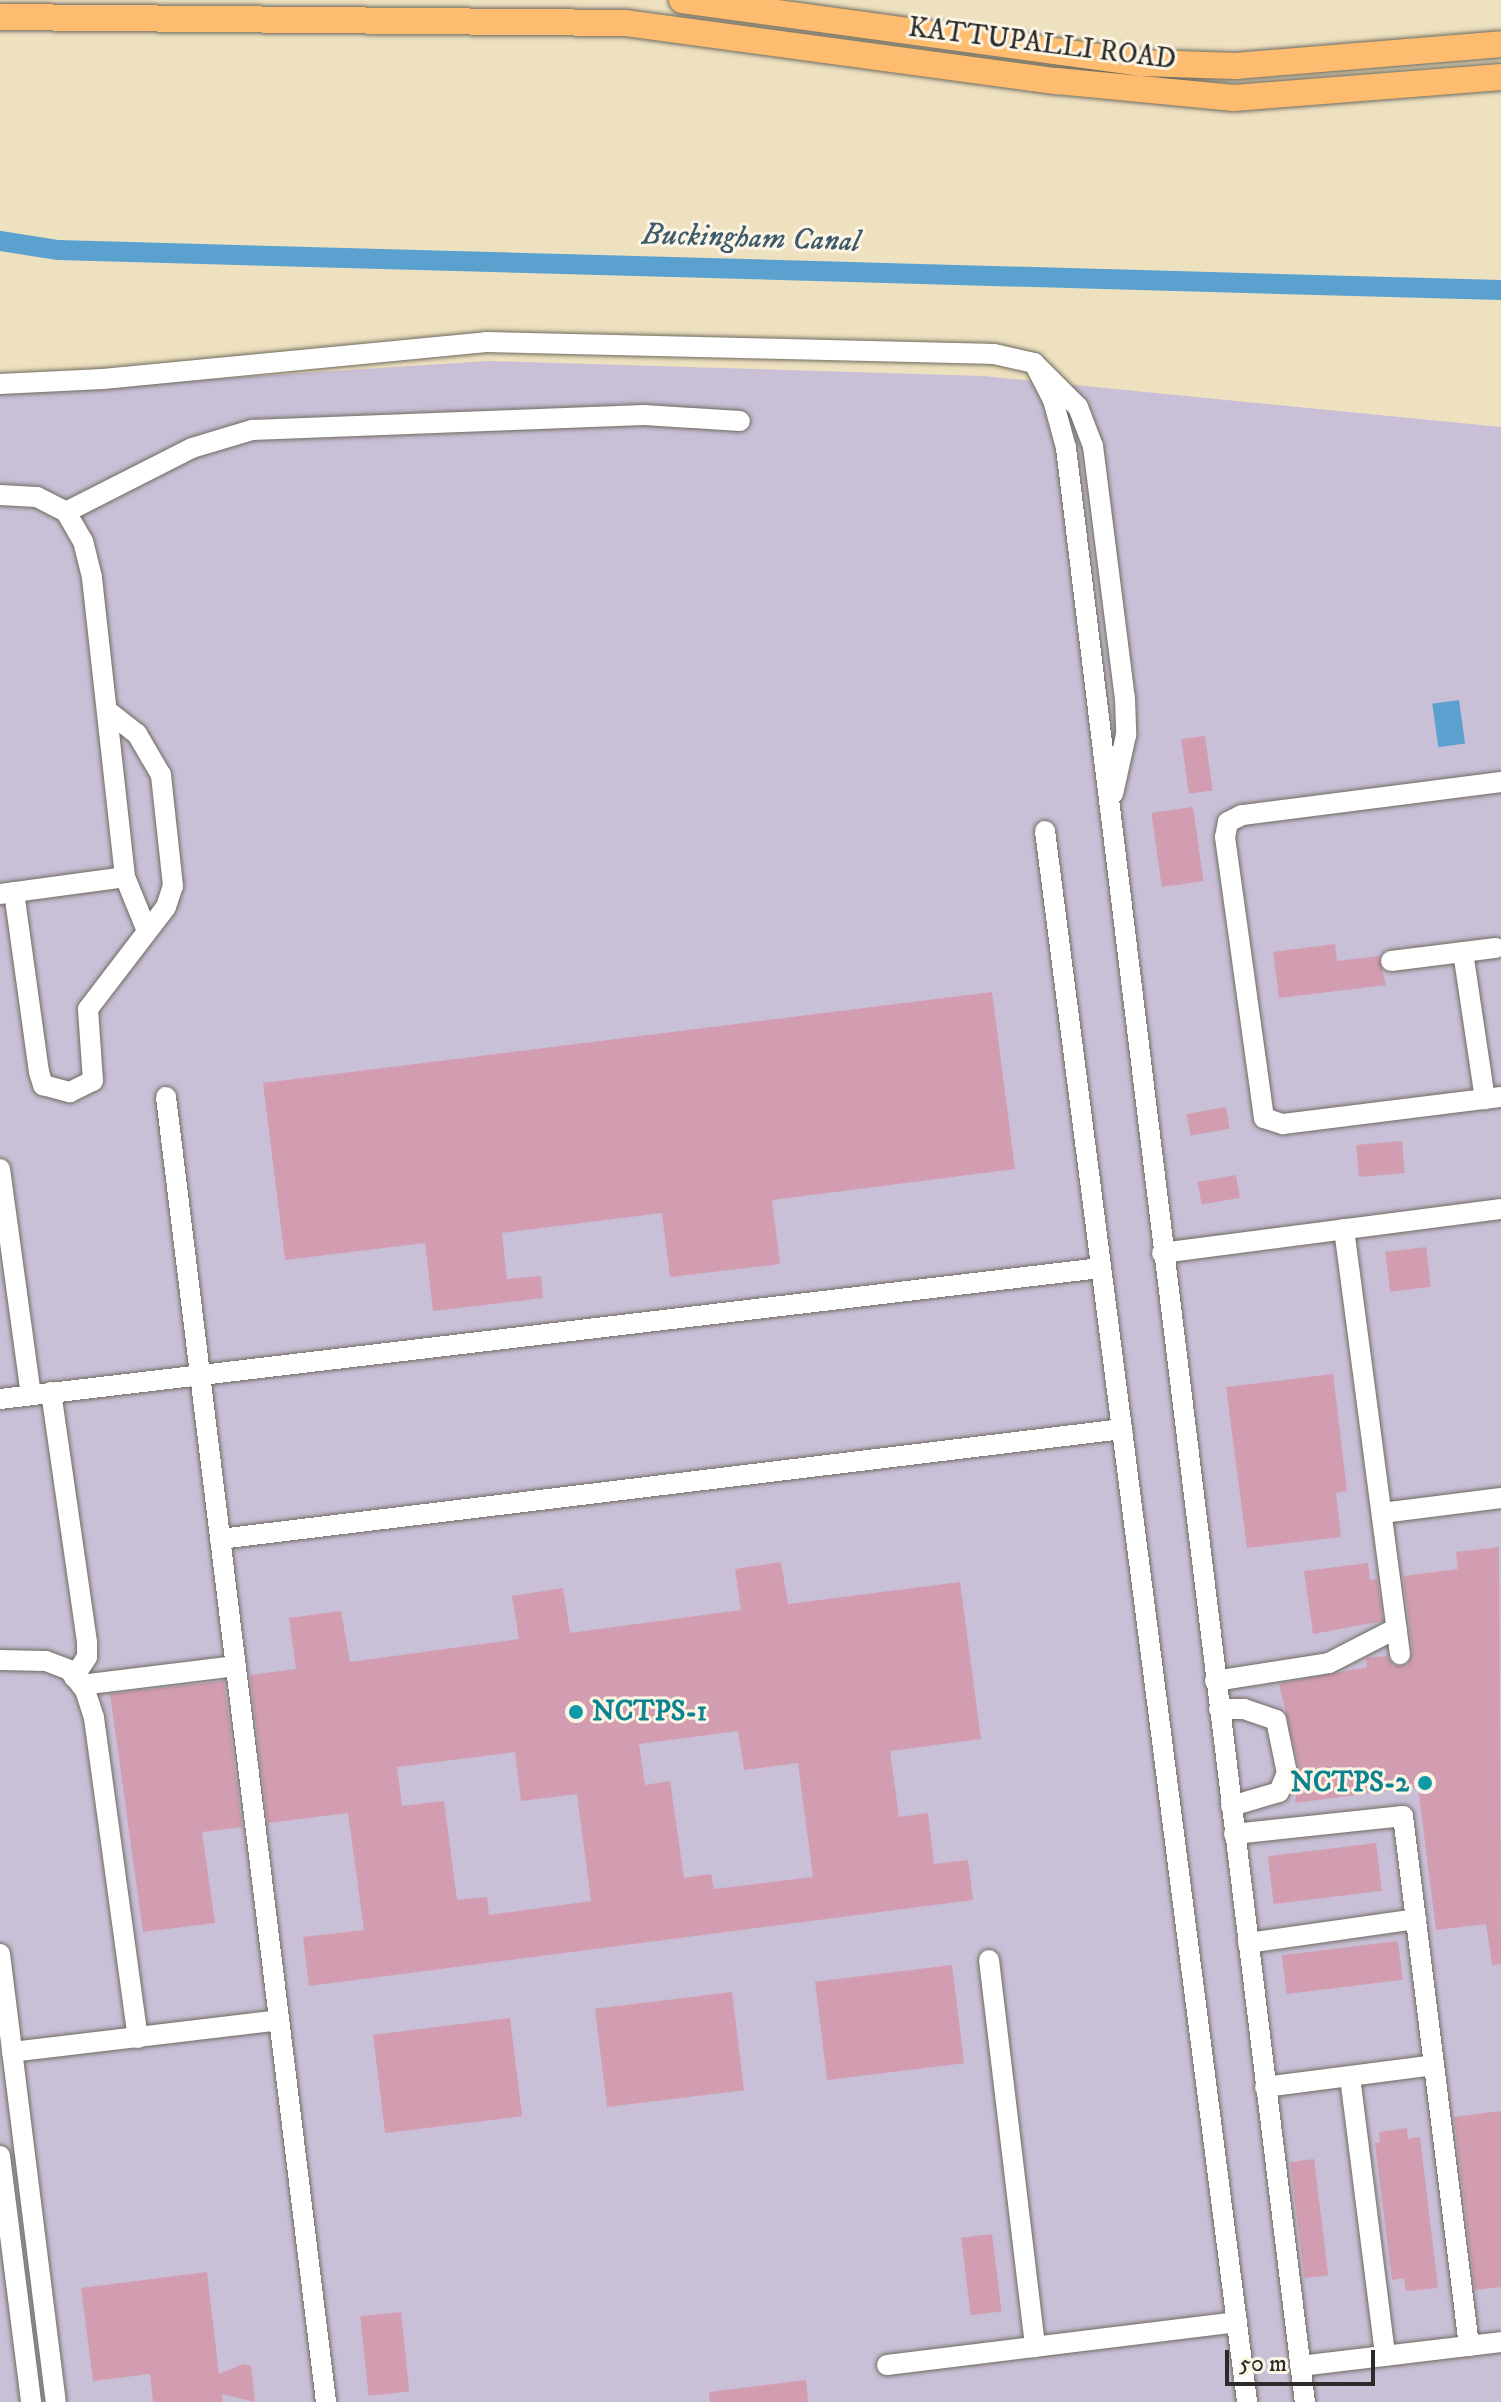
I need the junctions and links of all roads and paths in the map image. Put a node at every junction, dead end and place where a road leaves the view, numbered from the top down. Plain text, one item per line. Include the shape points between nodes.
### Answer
1 (682, 0) edge
2 (0, 17) edge
3 (1501, 44) edge
4 (1501, 77) edge
5 (1034, 363) junction
6 (0, 384) edge
7 (740, 421) dead end
8 (0, 495) edge
9 (66, 512) junction
10 (108, 711) junction
11 (1501, 782) edge
12 (1109, 805) junction
13 (1045, 831) dead end
14 (125, 877) junction
15 (7, 893) edge
16 (147, 931) junction
17 (1496, 948) dead end
18 (1463, 952) junction
19 (1391, 961) dead end
20 (166, 1097) dead end
21 (1493, 1098) edge
22 (0, 1169) edge
23 (1501, 1209) edge
24 (1344, 1229) junction
25 (1162, 1253) junction
26 (1101, 1268) junction
27 (200, 1373) junction
28 (41, 1394) junction
29 (0, 1399) edge
30 (1122, 1429) junction
31 (1501, 1498) edge
32 (1382, 1513) junction
33 (220, 1539) junction
34 (1397, 1628) junction
35 (1400, 1654) dead end
36 (0, 1660) edge
37 (236, 1666) junction
38 (78, 1681) junction
39 (1215, 1681) junction
40 (1219, 1709) junction
41 (1231, 1806) junction
42 (1234, 1834) junction
43 (1416, 1919) junction
44 (1248, 1943) junction
45 (0, 1954) edge
46 (989, 1960) dead end
47 (279, 2020) junction
48 (138, 2038) junction
49 (12, 2052) junction
50 (1434, 2065) junction
51 (1350, 2077) junction
52 (1265, 2087) junction
53 (0, 2156) edge
54 (1237, 2322) junction
55 (1501, 2342) edge
56 (1469, 2346) junction
57 (1035, 2347) junction
58 (1385, 2356) junction
59 (887, 2365) dead end
60 (1300, 2366) junction
61 (31, 2402) edge
62 (56, 2402) edge
63 (326, 2402) edge
64 (1247, 2402) edge
65 (1305, 2402) edge

1 - 3 main road, KATTUPALLI ROAD via 1141,63 1236,66
2 - 4 main road, KATTUPALLI ROAD via 598,22 1199,96 1374,90
5 - 6 lane via 980,353 486,342
5 - 12 lane via 1053,400 1066,448
5 - 12 lane via 1078,407 1093,446 1125,710 1126,735
7 - 9 lane via 644,415 252,430 192,448
8 - 9 lane via 37,497
9 - 10 lane via 83,541 92,578
10 - 14 lane
10 - 16 lane via 137,734 161,775 173,886 166,907
11 - 21 lane via 1242,815 1225,827 1264,1118 1283,1124
12 - 25 lane
13 - 26 lane
14 - 15 lane
14 - 16 lane
15 - 16 lane via 39,1072 43,1085 54,1091 70,1092 93,1081 88,1009
17 - 18 lane
18 - 19 lane
18 - 21 lane
20 - 27 lane
22 - 28 lane
23 - 24 lane
24 - 25 lane
24 - 32 lane
25 - 39 lane
26 - 27 lane
26 - 30 lane
27 - 28 lane
27 - 33 lane
28 - 29 lane
28 - 38 lane via 87,1643
30 - 33 lane
30 - 54 lane
31 - 32 lane
32 - 34 lane
33 - 37 lane
34 - 35 lane
34 - 39 lane via 1329,1663
36 - 38 lane via 46,1661
37 - 38 lane
37 - 47 lane
38 - 48 lane via 94,1718
39 - 40 lane
40 - 41 lane
40 - 41 lane via 1244,1709 1276,1720 1287,1773 1279,1792
41 - 42 lane
42 - 43 lane via 1403,1816
42 - 44 lane
43 - 44 lane
43 - 50 lane
44 - 52 lane
45 - 49 lane
46 - 57 lane
47 - 48 lane
47 - 63 lane
48 - 49 lane
49 - 62 lane
50 - 51 lane
50 - 56 lane
51 - 52 lane
51 - 58 lane
52 - 60 lane
53 - 61 lane
54 - 57 lane
54 - 64 lane
55 - 56 lane
56 - 58 lane
57 - 59 lane
58 - 60 lane
60 - 65 lane

